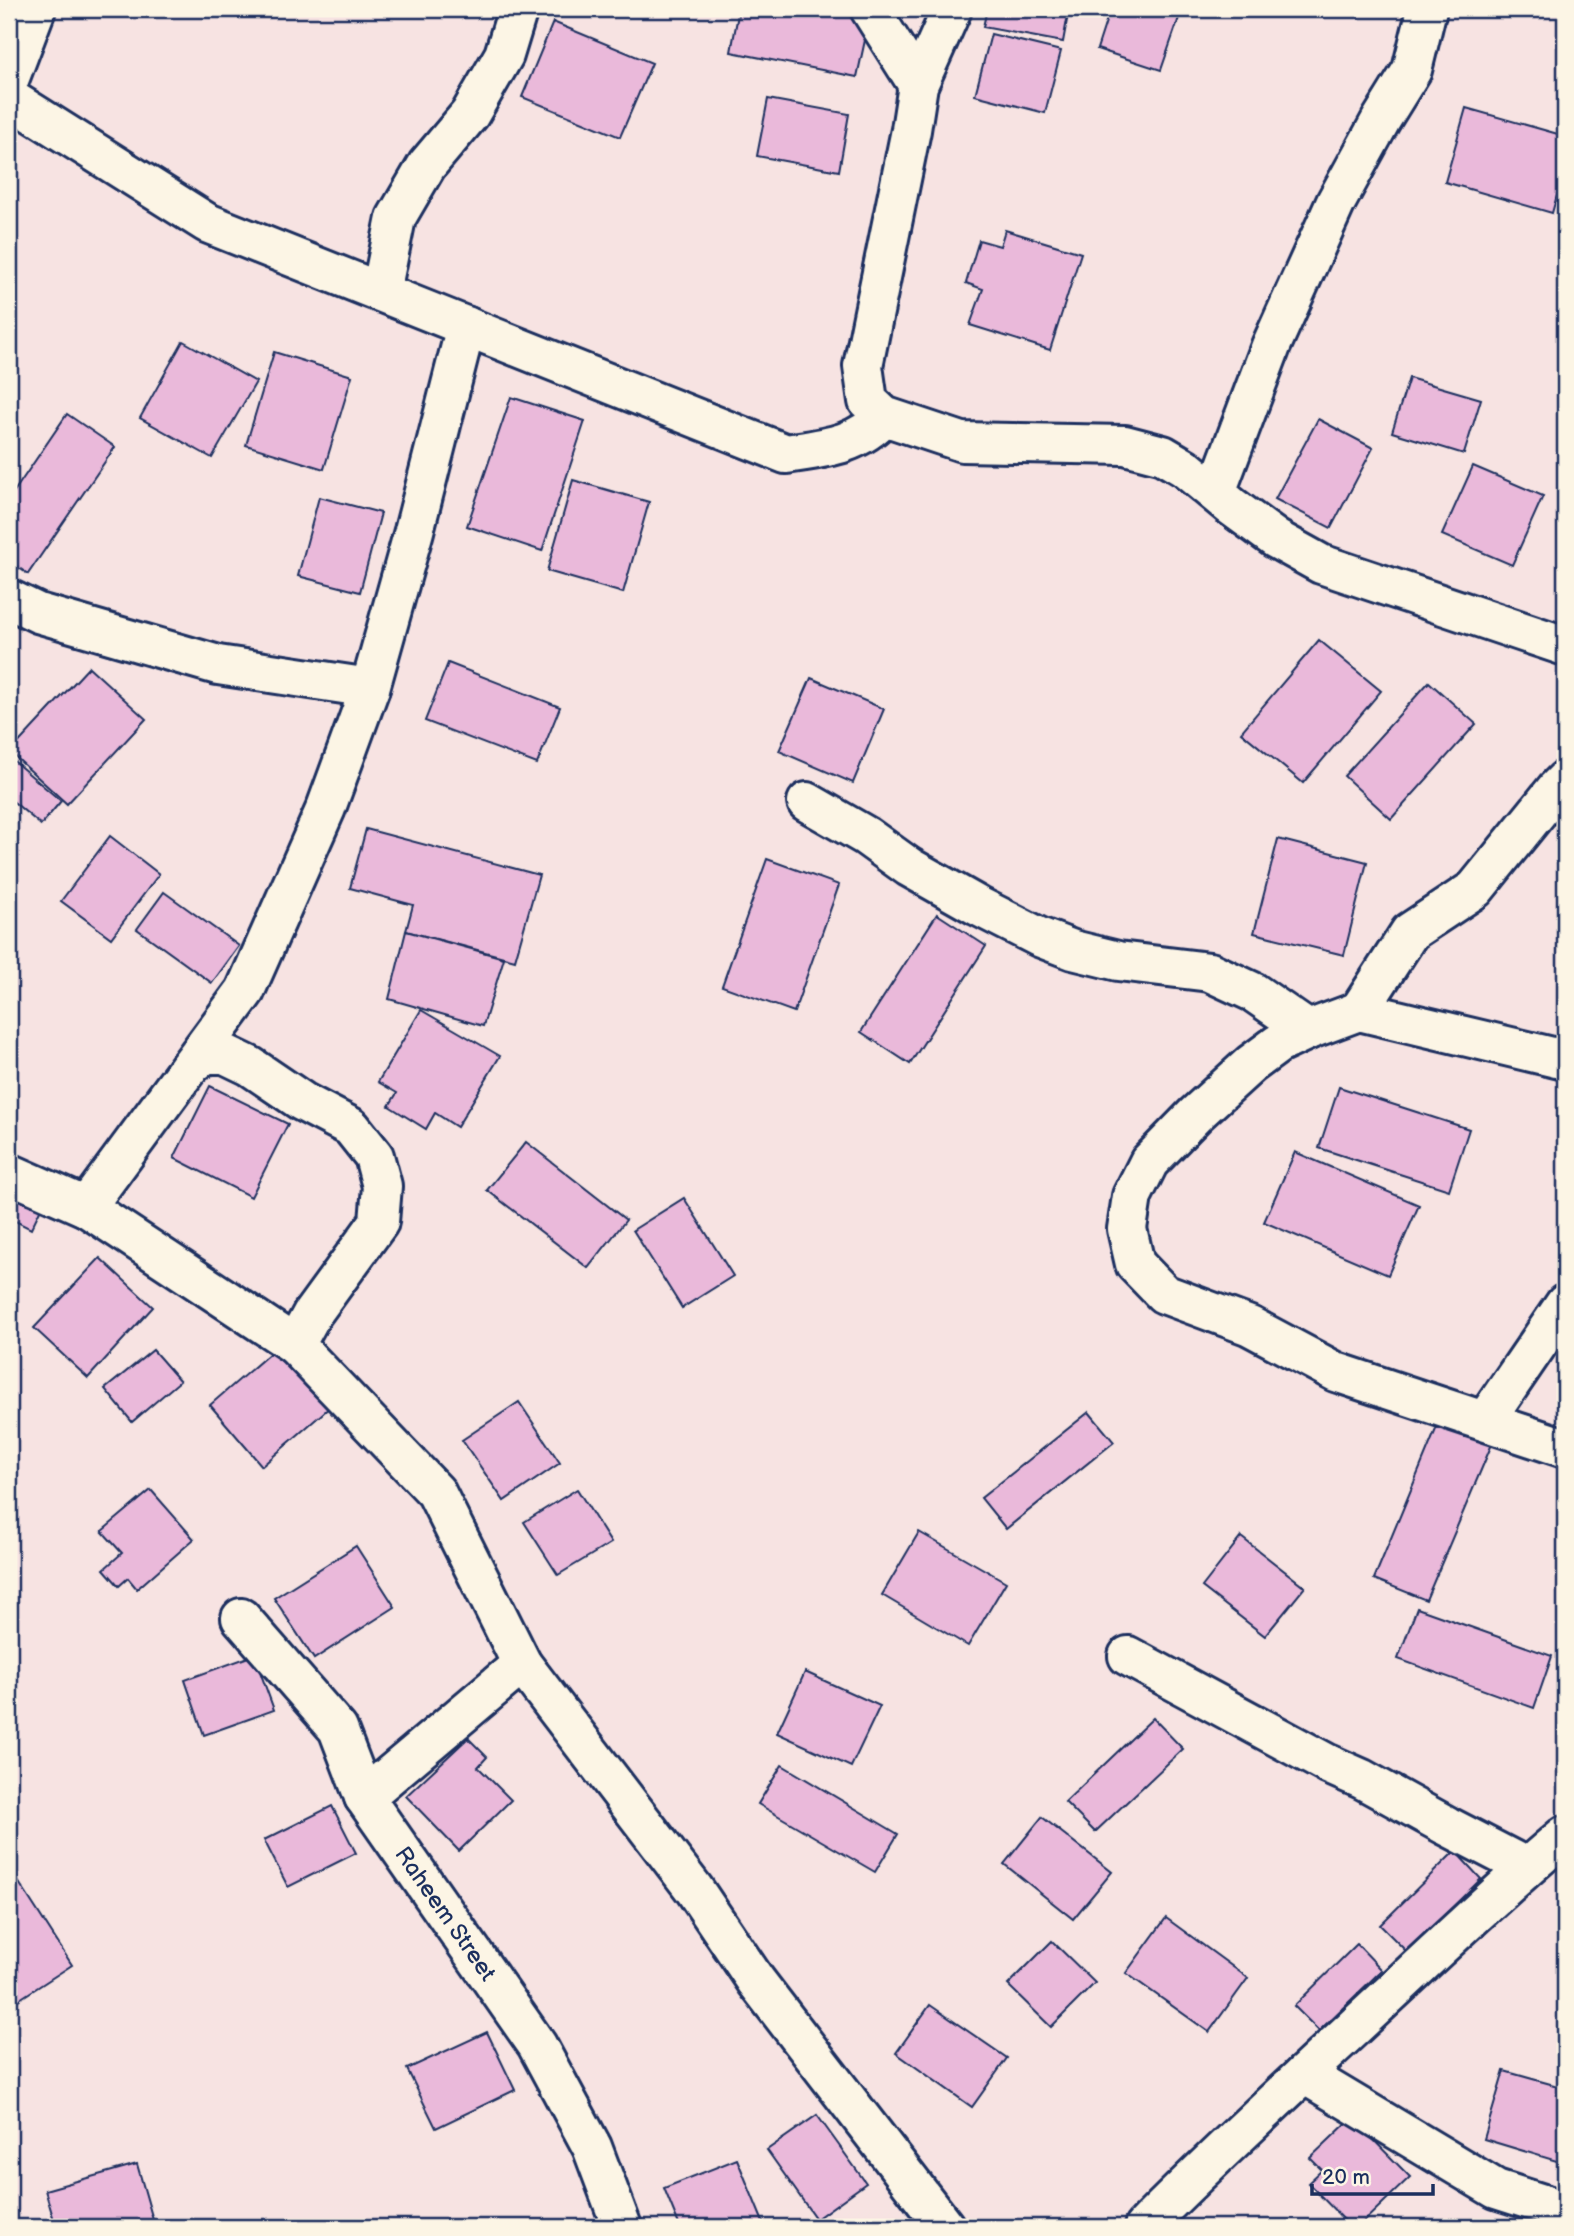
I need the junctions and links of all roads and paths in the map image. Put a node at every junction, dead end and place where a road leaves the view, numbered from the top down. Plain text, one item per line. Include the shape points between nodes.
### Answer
1 (36, 9) edge
2 (518, 9) edge
3 (870, 9) edge
4 (952, 9) edge
5 (1427, 9) edge
6 (9, 80) edge
7 (918, 85) junction
8 (9, 98) edge
9 (381, 292) junction
10 (466, 326) junction
11 (884, 416) junction
12 (1216, 492) junction
13 (9, 599) edge
14 (1565, 646) edge
15 (370, 688) junction
16 (1565, 780) edge
17 (807, 802) dead end
18 (1359, 1012) junction
19 (1308, 1030) junction
20 (1565, 1060) edge
21 (189, 1067) junction
22 (9, 1173) edge
23 (86, 1207) junction
24 (1565, 1304) edge
25 (295, 1345) junction
26 (1485, 1421) junction
27 (1565, 1448) edge
28 (241, 1618) dead end
29 (1128, 1656) dead end
30 (522, 1664) junction
31 (364, 1797) junction
32 (1565, 1835) edge
33 (1526, 1867) junction
34 (1304, 2074) junction
35 (1563, 2214) edge
36 (622, 2227) edge
37 (944, 2227) edge
38 (1144, 2227) edge

1 - 6 street
2 - 9 street via 504,55 470,114 427,165 396,218
3 - 7 street
4 - 7 street
5 - 12 street via 1412,70 1335,202 1271,346
7 - 11 street via 863,366 868,401
8 - 9 street via 207,223
9 - 10 street
10 - 11 street via 786,454 837,446 871,430
10 - 15 street
11 - 12 street via 962,442 1125,445 1163,455
12 - 14 street via 1276,539 1321,564
13 - 15 street via 38,613 218,665
15 - 21 street via 326,808 245,991
16 - 18 street via 1475,889 1410,932
17 - 19 street via 920,873 1038,937 1118,961 1210,972 1253,992
18 - 19 street
18 - 20 street
19 - 26 street via 1251,1064 1149,1162 1132,1196 1127,1229 1135,1264 1164,1294 1250,1326 1336,1373
21 - 23 street
21 - 25 street via 205,1055 225,1054 250,1066 351,1127 374,1156 382,1186 379,1222
22 - 23 street
23 - 25 street
24 - 26 street
25 - 30 street via 436,1492
26 - 27 street
28 - 31 street, Raheem Street via 338,1729
29 - 33 street
30 - 31 street
30 - 37 street
31 - 36 street, Raheem Street via 537,2045 592,2147
32 - 33 street
33 - 34 street
34 - 35 street via 1496,2189
34 - 38 street

